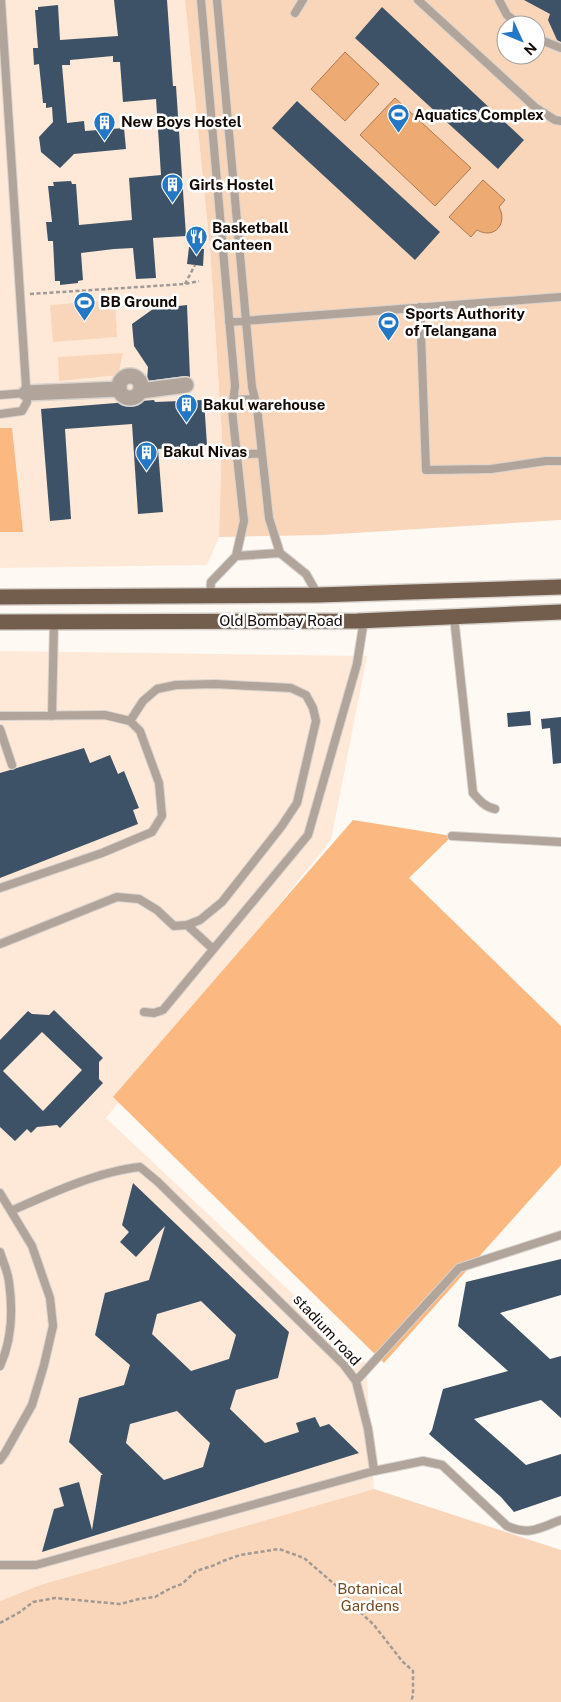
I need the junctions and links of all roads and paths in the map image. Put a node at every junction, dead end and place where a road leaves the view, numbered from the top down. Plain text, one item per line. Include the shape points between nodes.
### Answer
1 (1, 0) edge
2 (201, 0) edge
3 (217, 0) edge
4 (303, 0) edge
5 (418, 0) edge
6 (498, 0) edge
7 (295, 13) dead end
8 (508, 15) edge
9 (546, 42) edge
10 (561, 48) edge
11 (561, 121) edge
12 (5, 146) edge
13 (195, 265) dead end
14 (199, 281) dead end
15 (185, 284) junction
16 (19, 295) junction
17 (561, 296) edge
18 (420, 307) junction
19 (246, 321) junction
20 (229, 322) junction
21 (186, 385) dead end
22 (26, 393) junction
23 (0, 395) edge
24 (255, 399) junction
25 (233, 400) junction
26 (0, 414) edge
27 (262, 453) junction
28 (237, 455) junction
29 (561, 461) edge
30 (280, 553) junction
31 (236, 556) junction
32 (561, 588) edge
33 (265, 595) junction
34 (318, 595) junction
35 (210, 596) junction
36 (0, 597) edge
37 (561, 612) edge
38 (454, 617) junction
39 (364, 620) junction
40 (264, 621) junction
41 (0, 622) edge
42 (54, 622) junction
43 (0, 716) edge
44 (52, 716) junction
45 (130, 721) junction
46 (0, 729) edge
47 (12, 765) dead end
48 (495, 809) dead end
49 (452, 836) dead end
50 (561, 842) edge
51 (0, 888) edge
52 (186, 925) junction
53 (0, 944) edge
54 (214, 949) junction
55 (144, 1012) dead end
56 (0, 1193) edge
57 (11, 1211) junction
58 (561, 1235) edge
59 (0, 1252) edge
60 (0, 1366) edge
61 (356, 1382) junction
62 (0, 1460) edge
63 (374, 1471) junction
64 (561, 1520) edge
65 (0, 1565) edge
66 (0, 1623) edge
67 (411, 1702) edge

1 - 12 lane
2 - 20 lane
3 - 19 lane
4 - 7 lane
5 - 11 lane via 536,108
6 - 8 lane
9 - 10 lane
12 - 16 lane
13 - 15 path
14 - 15 path
15 - 16 path
16 - 22 lane
17 - 18 lane
18 - 19 lane
18 - 29 lane via 426,470 491,469
19 - 20 lane
19 - 24 lane
20 - 25 lane via 235,386
21 - 22 street via 140,391 128,398 119,388
22 - 23 lane
22 - 26 lane via 27,402 22,411
24 - 25 lane
24 - 27 lane
25 - 28 lane
27 - 28 lane
27 - 30 lane via 269,518
28 - 31 lane via 244,521
30 - 31 lane
30 - 34 lane via 306,574
31 - 35 lane via 211,582
32 - 34 main road, Old Bombay Road
33 - 34 main road, Old Bombay Road
33 - 35 main road, Old Bombay Road
33 - 40 main road
35 - 36 main road, Old Bombay Road
37 - 38 main road, Old Bombay Road
38 - 39 main road, Old Bombay Road
38 - 48 lane via 474,793 481,802
39 - 40 main road, Old Bombay Road
39 - 54 lane via 357,664 308,834
40 - 42 main road, Old Bombay Road
41 - 42 main road, Old Bombay Road
42 - 44 lane
43 - 44 lane
44 - 45 lane via 105,716
45 - 51 lane via 140,731 159,783 162,816 152,832
45 - 52 lane via 143,701 157,689 176,685 291,688 306,695 313,708 316,721 297,803 260,856 222,902 200,920
46 - 47 lane
49 - 50 lane
52 - 53 lane via 174,926 139,899 117,897
52 - 54 lane
54 - 55 lane via 163,1010 154,1014
56 - 57 lane
57 - 61 lane, stadium road via 122,1169 140,1167 298,1318 344,1365
57 - 62 lane via 32,1246 50,1298 52,1326 32,1405
58 - 61 lane via 458,1268
59 - 60 lane via 9,1281 11,1325
61 - 63 lane, stadium road
63 - 64 lane via 423,1461 442,1465 507,1526 531,1531
63 - 65 lane via 36,1565
66 - 67 path via 32,1602 55,1598 120,1604 156,1596 182,1584 196,1571 240,1554 279,1550 304,1558 374,1625 412,1671

